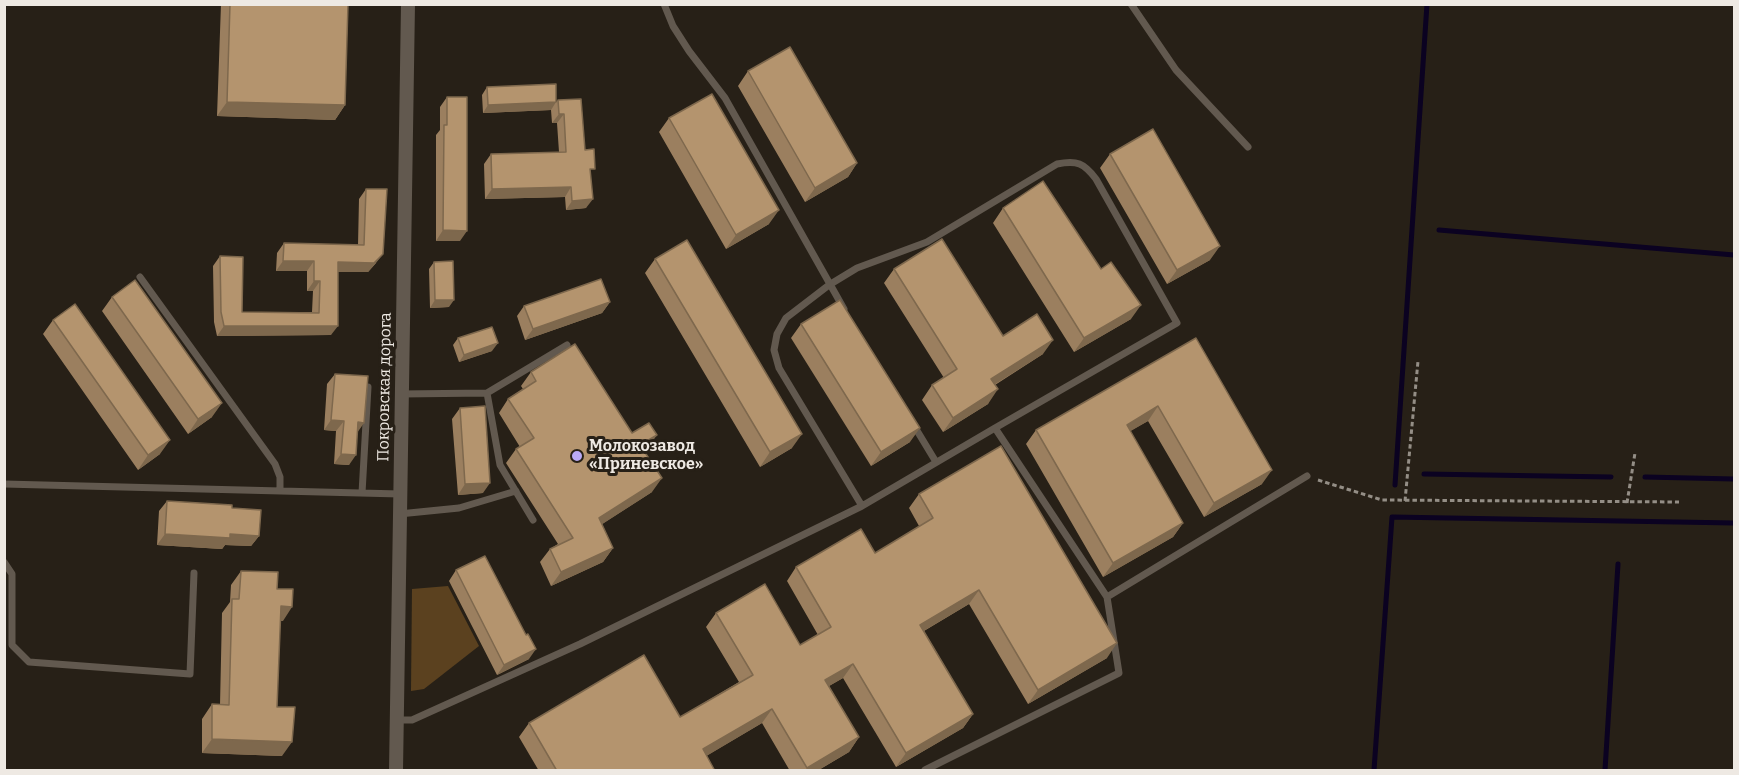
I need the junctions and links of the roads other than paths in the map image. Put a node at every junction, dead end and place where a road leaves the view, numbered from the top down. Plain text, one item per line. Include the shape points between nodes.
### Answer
1 (408, 4) edge
2 (664, 4) edge
3 (1131, 4) edge
4 (1248, 147) dead end
5 (140, 277) dead end
6 (829, 285) junction
7 (847, 315) edge
8 (567, 345) dead end
9 (368, 387) edge
10 (487, 393) junction
11 (401, 394) junction
12 (907, 413) edge
13 (995, 428) junction
14 (936, 462) junction
15 (1307, 476) road end
16 (4, 484) edge
17 (280, 490) junction
18 (516, 491) junction
19 (362, 493) junction
20 (400, 494) junction
21 (862, 506) junction
22 (399, 514) junction
23 (533, 520) dead end
24 (4, 562) edge
25 (194, 573) dead end
26 (1107, 597) junction
27 (397, 720) junction
28 (396, 771) edge
29 (925, 771) edge

1 - 11 street, Покровская дорога
2 - 6 lane via 688,51 725,98
3 - 4 lane via 1176,70
5 - 17 lane via 275,464
6 - 7 lane
6 - 13 lane via 857,268 927,242 1057,164 1072,162 1087,168 1177,323
6 - 21 lane via 786,318 774,350 779,368
8 - 10 lane
9 - 19 lane
10 - 11 lane
10 - 18 lane via 500,465
11 - 20 street, Покровская дорога
12 - 14 lane
13 - 14 lane
13 - 26 lane
14 - 21 lane
15 - 26 lane
16 - 17 lane
17 - 19 lane
18 - 22 lane via 459,507
18 - 23 lane
19 - 20 lane
20 - 22 street, Покровская дорога
21 - 27 lane via 580,644 412,720
22 - 27 street, Покровская дорога
24 - 25 lane via 12,574 12,645 29,662 190,674
26 - 29 lane via 1119,673
27 - 28 street, Покровская дорога

